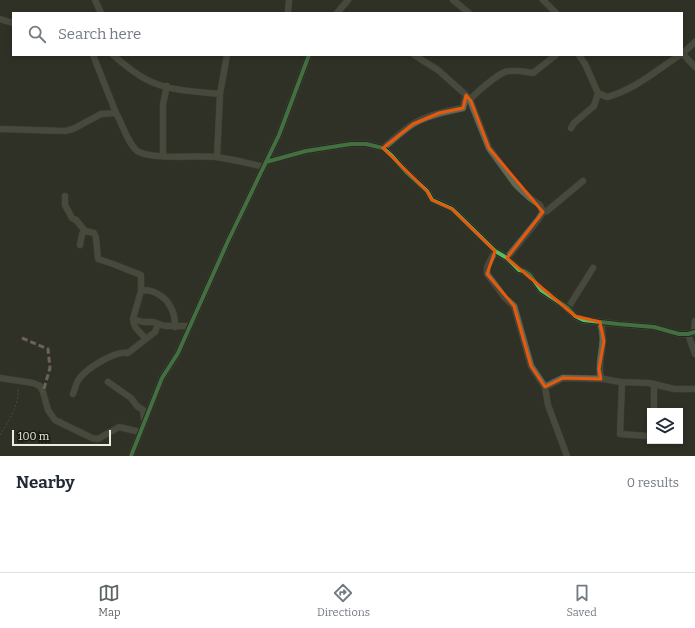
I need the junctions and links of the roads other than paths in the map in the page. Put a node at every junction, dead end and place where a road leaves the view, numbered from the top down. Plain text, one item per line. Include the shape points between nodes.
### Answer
1 (95, 0) edge
2 (289, 0) edge
3 (348, 0) edge
4 (454, 0) edge
5 (543, 0) edge
6 (100, 12) edge
7 (288, 12) edge
8 (338, 12) edge
9 (468, 12) edge
10 (555, 12) edge
11 (0, 19) edge
12 (12, 23) edge
13 (695, 42) edge
14 (683, 53) edge
15 (683, 55) edge
16 (93, 56) edge
17 (99, 56) edge
18 (114, 56) edge
19 (227, 56) edge
20 (309, 56) edge
21 (416, 56) edge
22 (555, 56) edge
23 (580, 56) edge
24 (679, 56) edge
25 (96, 62) junction
26 (695, 68) edge
27 (167, 86) junction
28 (598, 93) junction
29 (220, 94) junction
30 (468, 98) junction
31 (116, 113) junction
32 (571, 128) dead end
33 (0, 129) edge
34 (383, 148) junction
35 (163, 156) junction
36 (217, 157) junction
37 (265, 164) junction
38 (583, 180) dead end
39 (65, 196) dead end
40 (543, 212) junction
41 (85, 231) junction
42 (80, 245) dead end
43 (495, 251) junction
44 (507, 258) junction
45 (593, 268) dead end
46 (141, 291) junction
47 (568, 308) junction
48 (133, 318) junction
49 (600, 322) junction
50 (695, 322) edge
51 (158, 324) junction
52 (189, 326) junction
53 (175, 327) junction
54 (695, 332) edge
55 (688, 334) junction
56 (146, 339) junction
57 (695, 354) edge
58 (0, 378) edge
59 (601, 379) junction
60 (108, 382) dead end
61 (622, 382) junction
62 (654, 384) junction
63 (545, 387) junction
64 (695, 389) edge
65 (73, 394) dead end
66 (654, 408) edge
67 (145, 421) junction
68 (140, 432) junction
69 (647, 436) edge
70 (131, 456) edge
71 (567, 456) edge

1 - 6 street
2 - 7 street
3 - 8 street
4 - 9 street
5 - 10 street
11 - 12 street
13 - 14 street
15 - 26 street
16 - 25 street
17 - 25 street
18 - 27 street via 155,84
19 - 29 street
20 - 37 street via 279,135
21 - 30 street via 438,70
22 - 30 street via 533,73 512,70 503,72
23 - 28 street
24 - 28 street via 630,89 607,97
25 - 31 street
27 - 29 street
27 - 35 street via 163,104
28 - 32 street via 594,106
29 - 36 street
30 - 34 street via 463,108 439,113 413,124
30 - 40 street via 489,148 516,185 540,205
31 - 33 street via 101,114 65,131
31 - 35 street via 128,140 138,151
34 - 37 street via 351,144 306,151
34 - 43 street via 427,191 432,200 452,209
35 - 36 street
36 - 37 street
37 - 52 street
38 - 40 street
39 - 41 street via 65,206 72,218
40 - 44 street
41 - 42 street
41 - 46 street via 94,233 98,260 141,275
43 - 44 street
43 - 63 street via 487,274 514,306 531,366
44 - 47 street via 519,270 530,275 541,290
45 - 47 street
46 - 48 street
46 - 53 street via 151,290 170,304
47 - 49 street via 583,320
48 - 51 street
48 - 56 street via 138,332
49 - 55 street via 654,326 679,334
49 - 59 street via 604,341 599,369
50 - 54 street
51 - 53 street
51 - 56 street via 155,332
52 - 53 street
52 - 67 street via 178,353 162,378
54 - 55 street
55 - 57 street
56 - 65 street via 128,353 118,353 89,368 78,380
58 - 68 street via 40,386 54,420 92,438 98,439 119,427
59 - 61 street
59 - 63 street via 563,378
60 - 67 street via 143,410
61 - 62 street
61 - 69 street via 620,434
62 - 64 street via 674,389
62 - 66 street
63 - 71 street via 548,405
67 - 68 street
68 - 70 street

